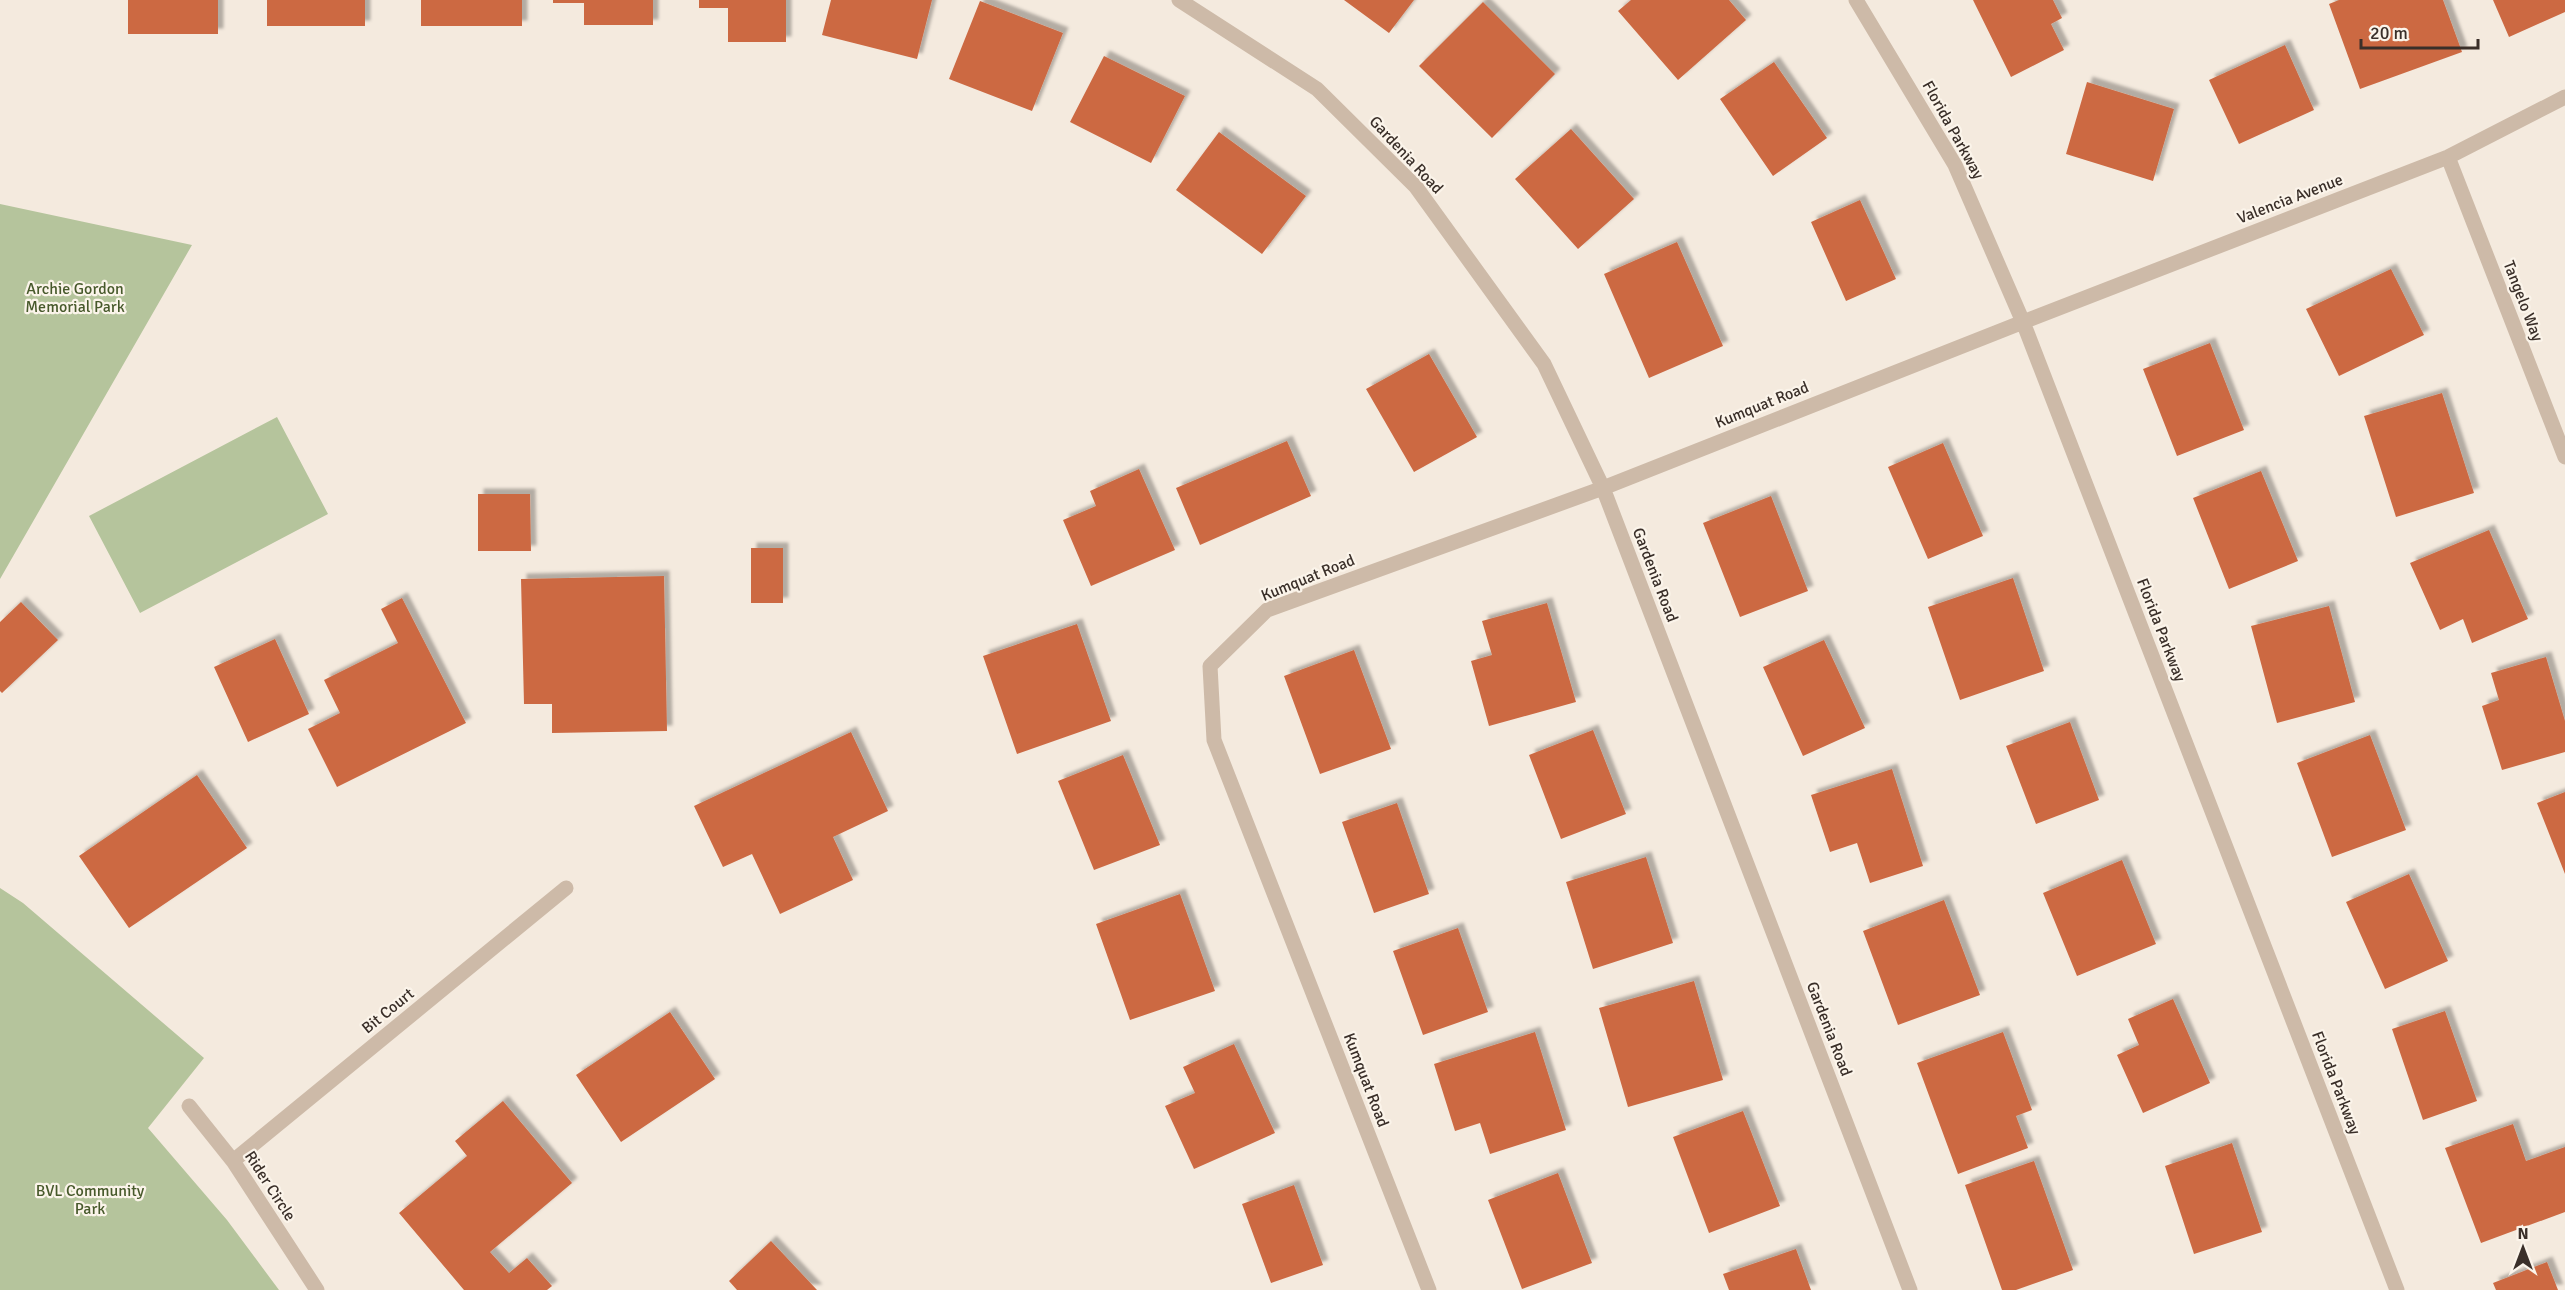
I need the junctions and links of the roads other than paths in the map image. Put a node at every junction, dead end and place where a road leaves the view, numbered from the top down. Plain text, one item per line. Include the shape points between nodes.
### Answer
1 (1179, 0) edge
2 (1856, 0) edge
3 (2565, 97) edge
4 (2448, 158) junction
5 (2023, 322) junction
6 (2565, 457) edge
7 (1603, 488) junction
8 (566, 888) dead end
9 (189, 1106) dead end
10 (233, 1161) junction
11 (317, 1290) edge
12 (1430, 1290) edge
13 (1910, 1290) edge
14 (2397, 1290) edge

1 - 7 street, Gardenia Road via 1317,89 1416,187 1544,364
2 - 5 street, Florida Parkway via 1955,165
3 - 4 street, Valencia Avenue
4 - 5 street, Valencia Avenue
4 - 6 street, Tangelo Way
5 - 7 street, Kumquat Road
5 - 14 street, Florida Parkway
7 - 12 street, Kumquat Road via 1267,610 1210,666 1214,740
7 - 13 street, Gardenia Road
8 - 10 street, Bit Court
9 - 10 street, Rider Circle
10 - 11 street, Rider Circle

